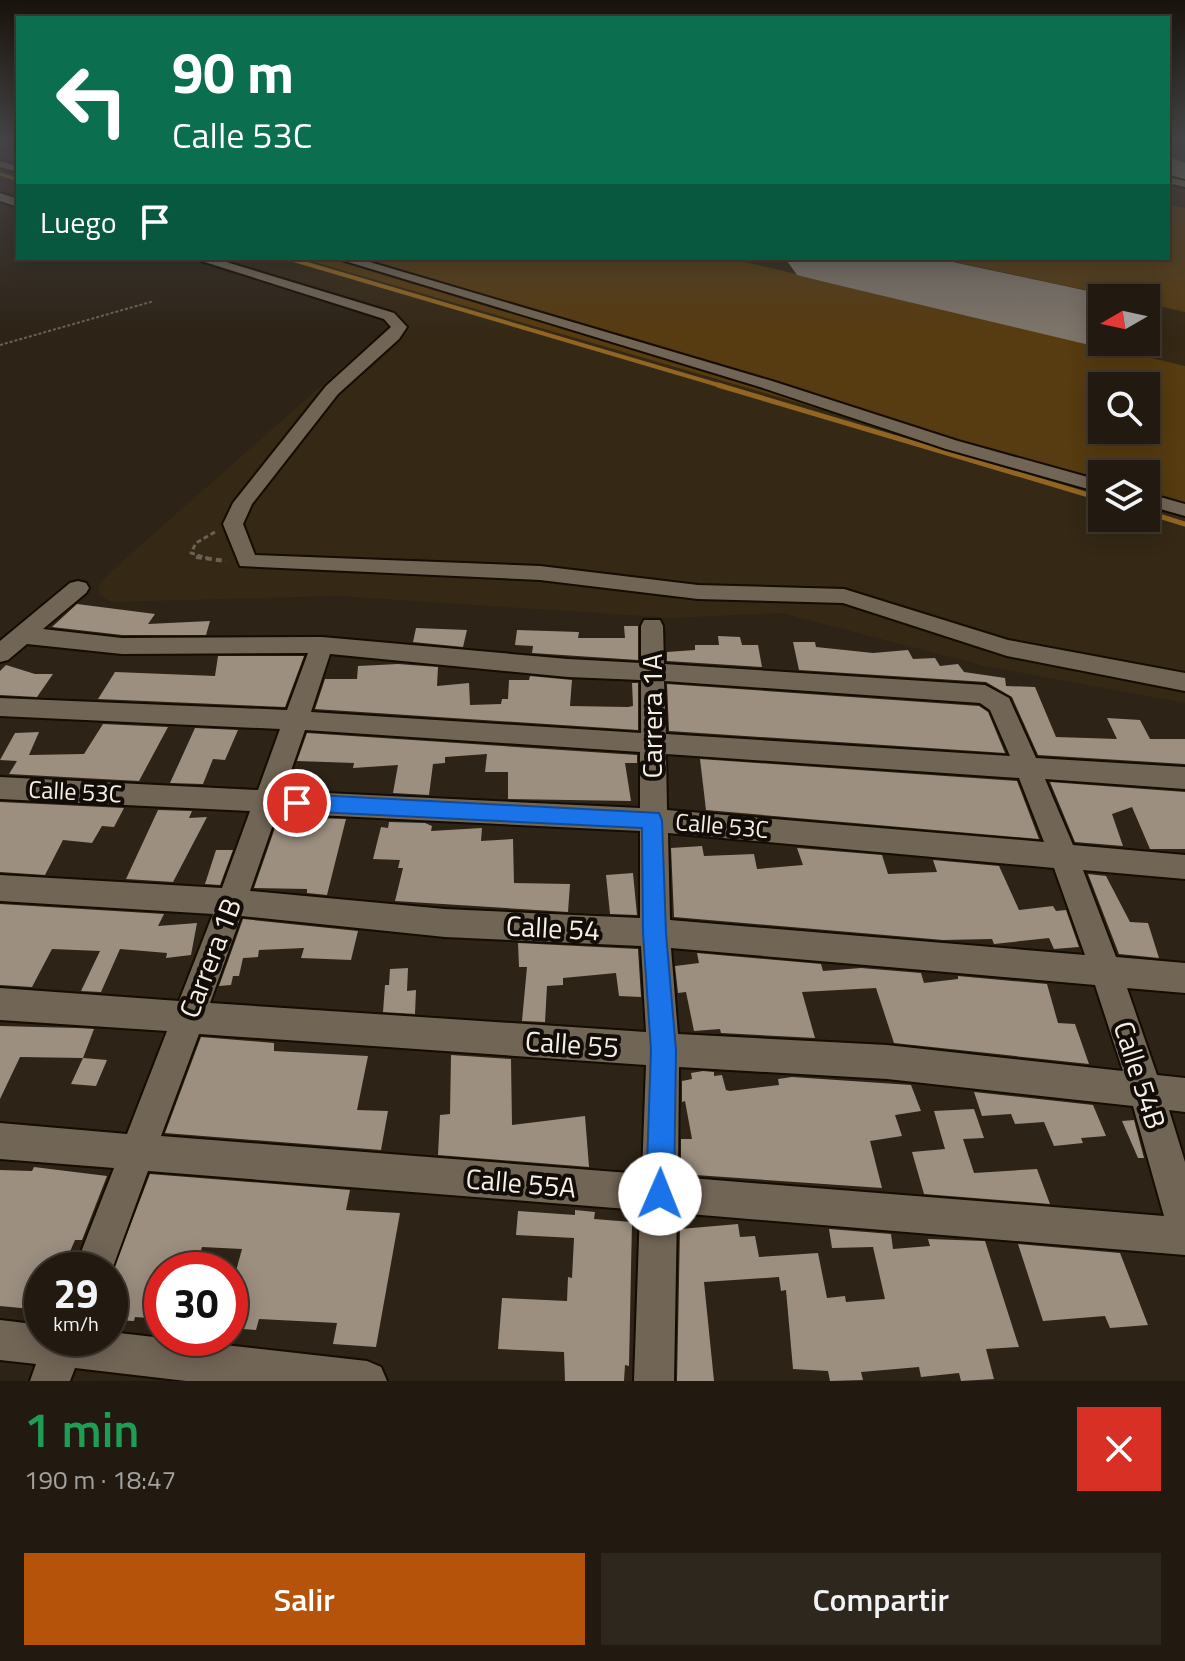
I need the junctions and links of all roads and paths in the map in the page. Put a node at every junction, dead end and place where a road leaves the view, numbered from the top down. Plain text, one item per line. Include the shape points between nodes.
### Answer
1 (206, 260) edge
2 (349, 260) edge
3 (154, 301) dead end
4 (0, 345) edge
5 (1088, 483) edge
6 (1160, 503) edge
7 (1185, 510) edge
8 (234, 520) junction
9 (247, 561) junction
10 (78, 588) dead end
11 (652, 626) dead end
12 (22, 635) junction
13 (322, 645) junction
14 (0, 654) edge
15 (653, 674) junction
16 (1185, 682) edge
17 (0, 707) edge
18 (294, 720) junction
19 (654, 743) junction
20 (1028, 767) junction
21 (1185, 778) edge
22 (0, 788) edge
23 (267, 801) junction
24 (652, 820) junction
25 (1060, 854) junction
26 (1185, 867) edge
27 (0, 888) edge
28 (232, 902) junction
29 (655, 933) junction
30 (1105, 972) junction
31 (1185, 978) edge
32 (0, 1004) edge
33 (187, 1018) junction
34 (663, 1050) junction
35 (1144, 1090) junction
36 (1185, 1095) edge
37 (0, 1141) edge
38 (138, 1152) junction
39 (660, 1194) junction
40 (1185, 1224) edge
41 (1185, 1236) edge
42 (100, 1252) edge
43 (0, 1340) edge
44 (24, 1346) edge
45 (73, 1356) edge
46 (367, 1381) edge
47 (654, 1381) edge

1 - 8 street via 389,316 399,327 332,390 267,469
2 - 5 street
3 - 4 path
6 - 7 street
8 - 9 street
8 - 9 path via 196,543 191,553
9 - 16 street via 540,573 698,592 844,596 1007,648
10 - 12 street
11 - 15 street, Carrera 1A
12 - 13 street via 122,646
12 - 14 street
13 - 15 street
13 - 18 street, Carrera 1B
15 - 19 street, Carrera 1A
15 - 20 street via 985,694 1000,704
17 - 18 street
18 - 19 street
18 - 23 street, Carrera 1B
19 - 20 street
19 - 24 street, Carrera 1A
20 - 21 street
20 - 25 street
22 - 23 street, Calle 53C
23 - 24 street, Calle 53C
23 - 28 street, Carrera 1B
24 - 25 street, Calle 53C
24 - 29 street, Carrera 1A
25 - 26 street, Calle 53C
25 - 30 street
27 - 28 street, Calle 54
28 - 29 street, Calle 54 via 445,923
28 - 33 street, Carrera 1B
29 - 30 street, Calle 54
29 - 34 street, Carrera 1A
30 - 31 street, Calle 54
30 - 35 street, Calle 54B
32 - 33 street, Calle 55
33 - 34 street, Calle 55
33 - 38 street, Carrera 1B
34 - 35 street, Calle 55 via 887,1062
34 - 39 street, Carrera 1A
35 - 36 street, Calle 55
35 - 40 street, Calle 54B
37 - 38 street, Calle 55A
38 - 39 street, Calle 55A
38 - 42 street, Carrera 1B
39 - 41 street, Calle 55A
39 - 47 street, Carrera 1A
43 - 44 street
45 - 46 street

